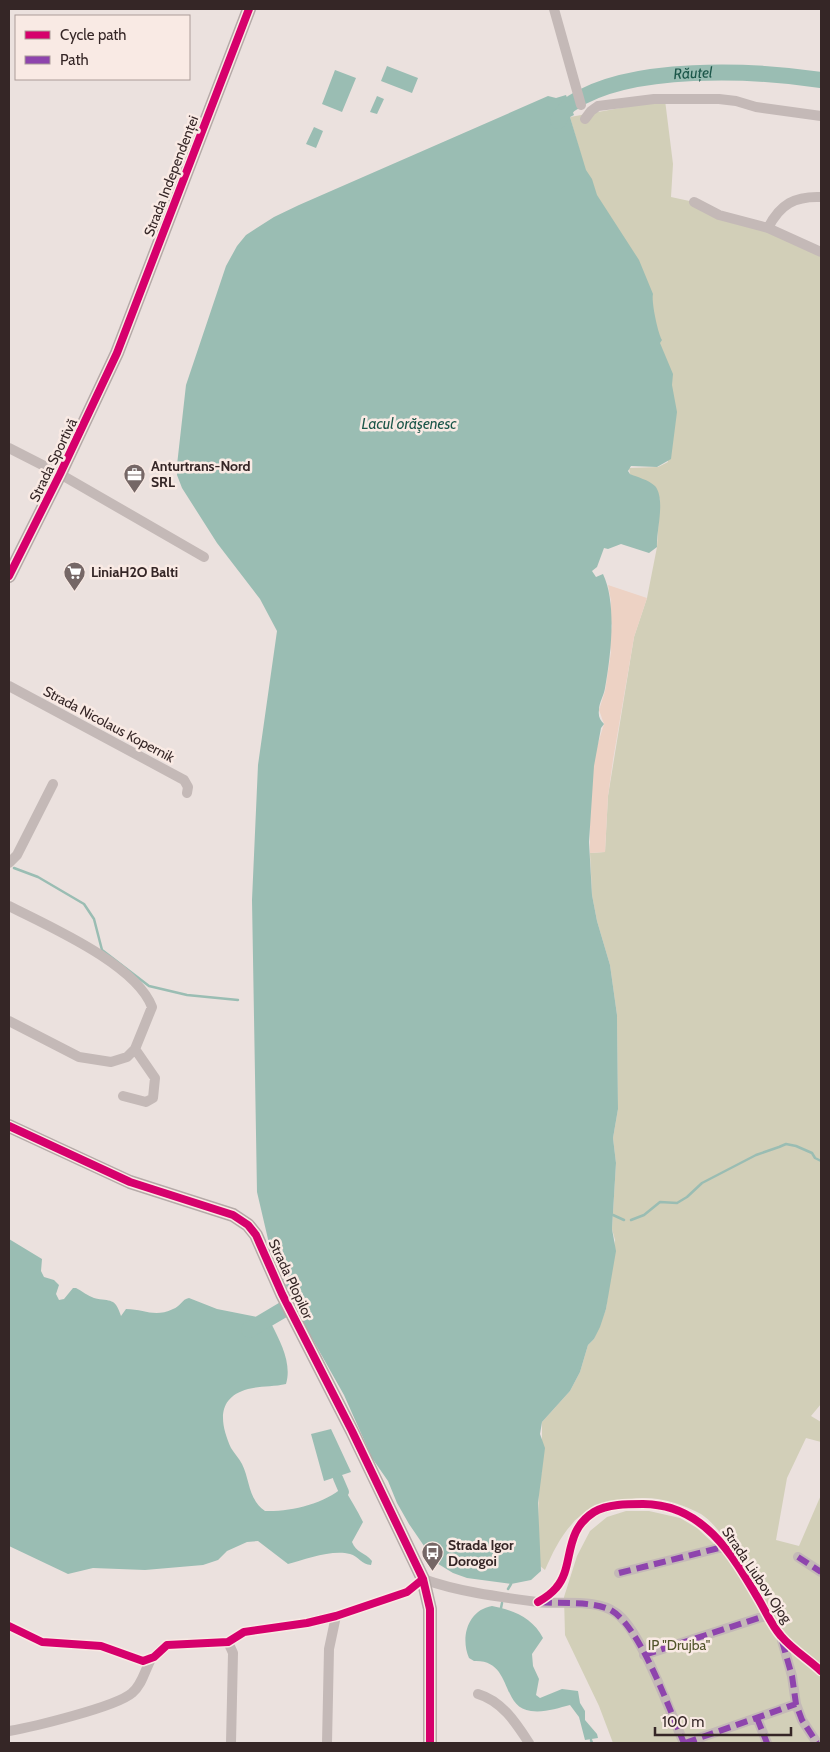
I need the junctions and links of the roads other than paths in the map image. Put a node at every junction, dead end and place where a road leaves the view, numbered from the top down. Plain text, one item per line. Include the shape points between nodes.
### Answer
1 (249, 9) edge
2 (554, 9) edge
3 (581, 106) dead end
4 (821, 116) edge
5 (585, 119) dead end
6 (821, 197) edge
7 (694, 202) dead end
8 (768, 228) junction
9 (821, 252) edge
10 (117, 353) joint
11 (9, 448) edge
12 (60, 474) junction
13 (204, 557) dead end
14 (9, 576) edge
15 (9, 686) edge
16 (53, 784) dead end
17 (187, 793) dead end
18 (9, 863) edge
19 (9, 906) edge
20 (9, 1021) edge
21 (136, 1049) junction
22 (123, 1096) dead end
23 (9, 1126) edge
24 (723, 1547) junction
25 (798, 1557) dead end
26 (620, 1572) dead end
27 (821, 1572) edge
28 (423, 1579) junction
29 (538, 1602) junction
30 (768, 1615) junction
31 (336, 1616) junction
32 (9, 1626) edge
33 (781, 1636) junction
34 (228, 1642) junction
35 (644, 1654) junction
36 (151, 1659) junction
37 (821, 1671) edge
38 (478, 1694) dead end
39 (796, 1704) junction
40 (757, 1718) junction
41 (9, 1731) edge
42 (231, 1743) edge
43 (327, 1743) edge
44 (430, 1743) edge
45 (529, 1743) edge
46 (684, 1743) edge
47 (767, 1743) edge
48 (817, 1743) edge

1 - 10 street, Strada Independenței
2 - 3 street
4 - 5 street via 736,101 654,99 598,106
6 - 8 street via 796,198 774,217
7 - 8 street via 719,215
8 - 9 street
10 - 12 street, Strada Sportivă
11 - 12 street
12 - 13 street
12 - 14 street, Strada Sportivă
15 - 17 street, Strada Nicolaus Kopernik via 184,780
16 - 18 street via 17,855
19 - 21 street via 94,950 134,982 152,1007
20 - 21 street via 79,1057 105,1062 123,1059
21 - 22 street via 155,1078 153,1098 146,1102
23 - 28 street, Strada Plopilor via 130,1182 233,1215 248,1225 264,1250 282,1294
24 - 26 street
24 - 29 street, Strada Liubov Ojog via 705,1526 678,1510 648,1504 610,1506 595,1512 581,1525 572,1540 558,1587
24 - 30 street, Strada Liubov Ojog
25 - 27 street
28 - 29 street via 441,1586
28 - 31 street via 407,1592
28 - 44 street, Strada Plopilor via 430,1609
29 - 35 street via 590,1605 616,1612
30 - 33 street, Strada Liubov Ojog
30 - 35 street
31 - 34 street via 244,1632
31 - 43 street via 329,1649
32 - 36 street via 42,1642 101,1646 138,1660
33 - 37 street, Strada Liubov Ojog
33 - 39 street
34 - 36 street via 167,1645
34 - 42 street via 233,1652
35 - 46 street
36 - 41 street via 132,1694 82,1712
38 - 45 street via 505,1710
39 - 40 street
39 - 48 street
40 - 46 street
40 - 47 street

